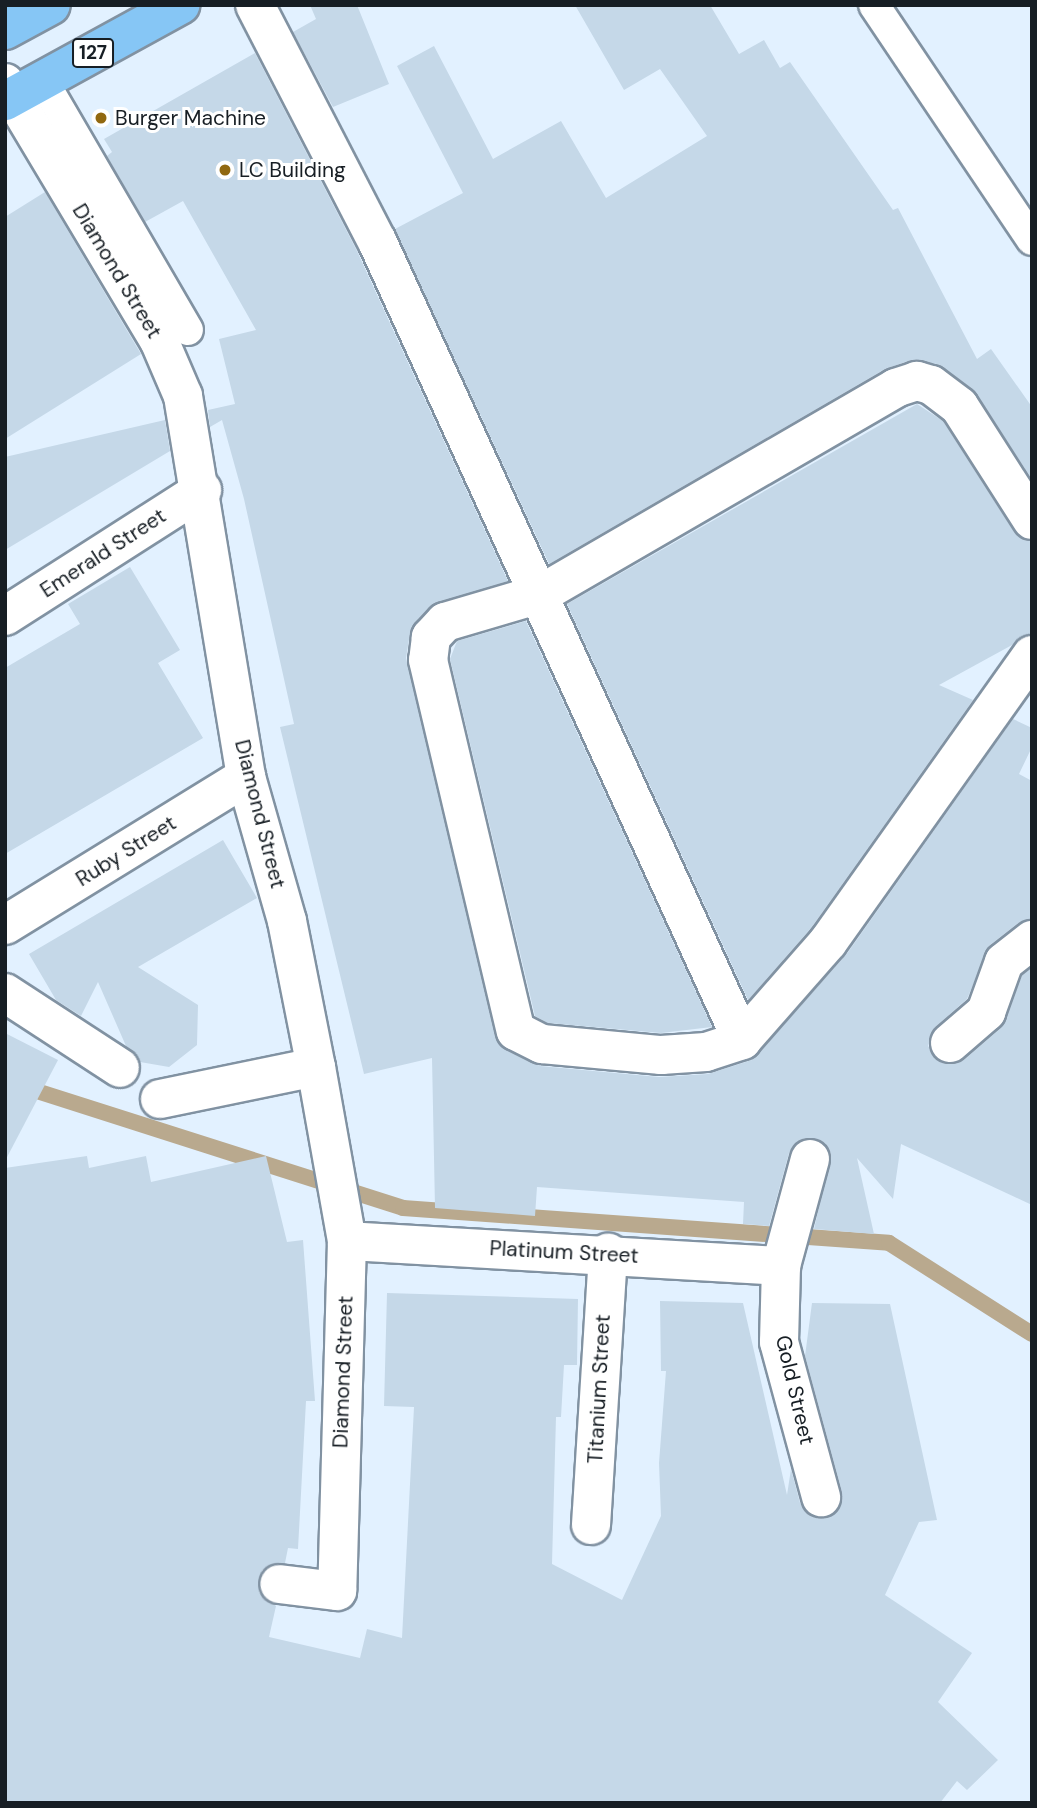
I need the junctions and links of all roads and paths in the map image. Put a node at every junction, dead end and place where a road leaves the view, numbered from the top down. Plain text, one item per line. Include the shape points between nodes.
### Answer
1 (51, 5) edge
2 (180, 5) edge
3 (255, 5) edge
4 (874, 5) edge
5 (5, 30) edge
6 (17, 90) edge
7 (1032, 240) edge
8 (188, 330) dead end
9 (202, 490) junction
10 (1032, 520) edge
11 (540, 594) junction
12 (5, 616) edge
13 (1032, 655) edge
14 (246, 777) junction
15 (5, 925) edge
16 (1032, 940) edge
17 (5, 993) edge
18 (742, 1041) junction
19 (950, 1043) dead end
20 (316, 1067) junction
21 (120, 1069) dead end
22 (160, 1099) dead end
23 (810, 1159) dead end
24 (347, 1241) junction
25 (608, 1253) junction
26 (780, 1266) junction
27 (821, 1497) dead end
28 (591, 1525) dead end
29 (279, 1584) dead end

1 - 5 main road
2 - 6 main road, 127
3 - 11 street via 377,241
4 - 7 lane
6 - 8 lane
6 - 9 street, Diamond Street via 159,340 183,396
9 - 12 street, Emerald Street
9 - 14 street, Diamond Street
10 - 11 street via 959,406 931,385 917,381 896,388
11 - 18 street
11 - 18 street via 445,622 431,637 428,660 510,1018 516,1031 542,1044 661,1055 706,1052
13 - 18 street via 828,942
14 - 15 street, Ruby Street
14 - 20 street, Diamond Street via 287,921
16 - 19 street via 1004,962 986,1012
17 - 21 street
20 - 22 street
20 - 24 street, Diamond Street
23 - 26 street, Gold Street
24 - 25 street, Platinum Street
24 - 29 street, Diamond Street via 337,1591
25 - 26 street, Platinum Street
25 - 28 street, Titanium Street
26 - 27 street, Gold Street via 779,1342

